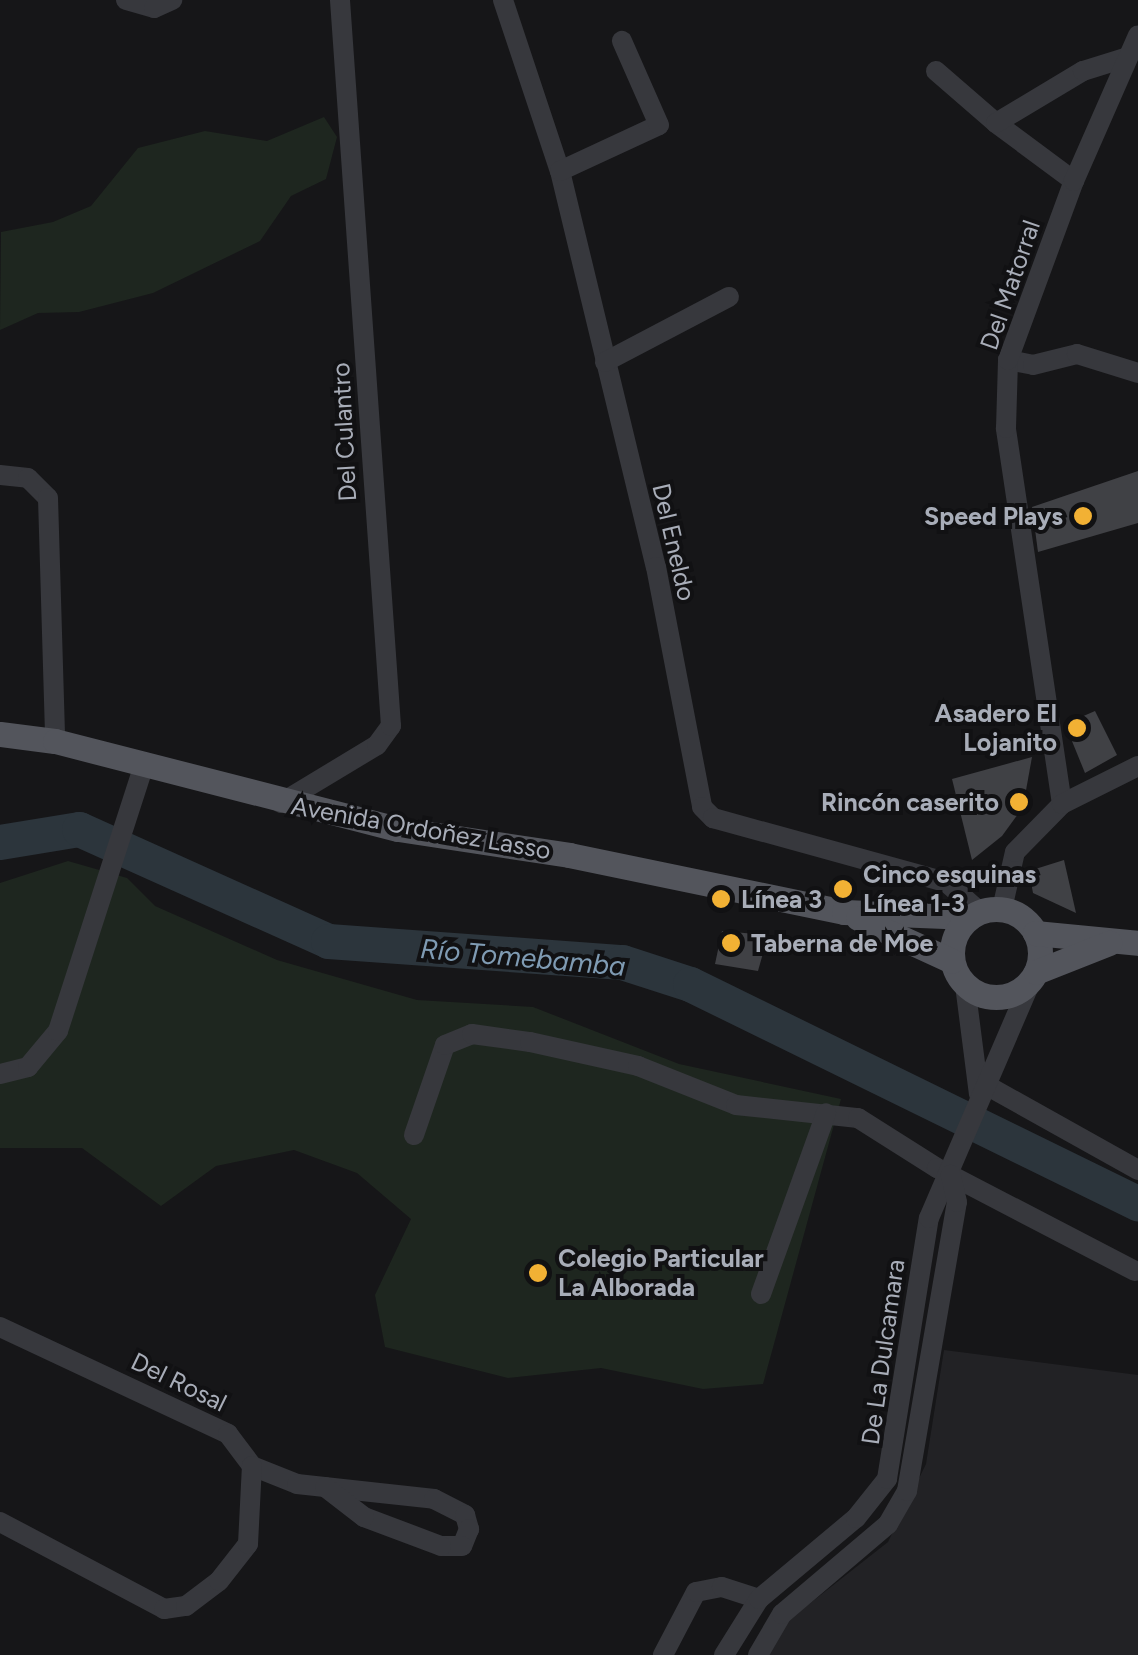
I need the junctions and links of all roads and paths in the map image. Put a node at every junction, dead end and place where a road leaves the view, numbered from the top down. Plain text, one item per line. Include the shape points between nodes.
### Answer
1 (126, 0) edge
2 (172, 0) edge
3 (340, 0) edge
4 (503, 0) edge
5 (1138, 35) edge
6 (622, 41) dead end
7 (1128, 58) junction
8 (936, 71) dead end
9 (996, 124) junction
10 (560, 171) junction
11 (1074, 180) junction
12 (730, 297) dead end
13 (1008, 360) junction
14 (605, 362) junction
15 (1138, 373) edge
16 (0, 475) edge
17 (0, 734) edge
18 (55, 741) junction
19 (144, 764) junction
20 (1138, 766) edge
21 (281, 803) junction
22 (1062, 804) junction
23 (844, 912) junction
24 (984, 913) junction
25 (1035, 932) junction
26 (1109, 943) junction
27 (1138, 944) edge
28 (952, 961) junction
29 (1033, 977) junction
30 (965, 985) junction
31 (0, 1074) edge
32 (981, 1093) junction
33 (826, 1114) junction
34 (414, 1135) dead end
35 (953, 1170) junction
36 (1138, 1170) edge
37 (1135, 1271) dead end
38 (761, 1294) dead end
39 (0, 1327) edge
40 (252, 1466) junction
41 (325, 1487) junction
42 (0, 1522) edge
43 (759, 1599) junction
44 (663, 1655) edge
45 (724, 1655) edge
46 (758, 1655) edge

1 - 2 street via 154,8
3 - 21 street, Del Culantro via 391,726 377,745
4 - 10 street, Del Eneldo
5 - 7 street, Del Matorral
6 - 10 street via 660,125
7 - 9 street via 1083,71
7 - 11 street, Del Matorral
8 - 9 street
9 - 11 street
10 - 14 street, Del Eneldo
11 - 13 street, Del Matorral
12 - 14 street
13 - 15 street via 1032,364 1078,354
13 - 22 street, Del Matorral via 1006,428
14 - 24 street, Del Eneldo via 656,568 702,807 713,818 946,882
16 - 18 street via 28,478 48,498
17 - 18 main road, Avenida Ordoñez Lasso
18 - 19 main road, Avenida Ordoñez Lasso
19 - 21 main road, Avenida Ordoñez Lasso
19 - 31 street via 58,1030 28,1067
20 - 22 street
21 - 23 main road, Avenida Ordoñez Lasso
22 - 24 street via 1007,865
23 - 24 main road, Avenida Ordoñez Lasso
23 - 28 main road, Avenida Ordoñez Lasso
24 - 25 main road
24 - 28 main road via 955,936
25 - 26 main road
25 - 29 main road
26 - 27 main road
26 - 29 main road
28 - 30 main road
29 - 30 main road via 999,997
29 - 32 street, De La Dulcamara
30 - 32 street, De La Dulcamara
32 - 35 street, De La Dulcamara
32 - 36 street
33 - 34 street via 736,1105 611,1058 472,1034 445,1046
33 - 35 street via 870,1122
33 - 38 street
35 - 37 street
35 - 43 street, De La Dulcamara via 929,1218 887,1479 856,1518
35 - 46 street, De La Dulcamara via 957,1202 907,1492 888,1524 782,1614
39 - 40 street, Del Rosal via 228,1434
40 - 41 street
40 - 42 street via 248,1544 219,1581 186,1606 164,1609
41 - 41 street via 364,1517 441,1546 462,1546 469,1530 465,1516 434,1499
43 - 44 street via 722,1586 696,1592
43 - 45 street, De La Dulcamara

